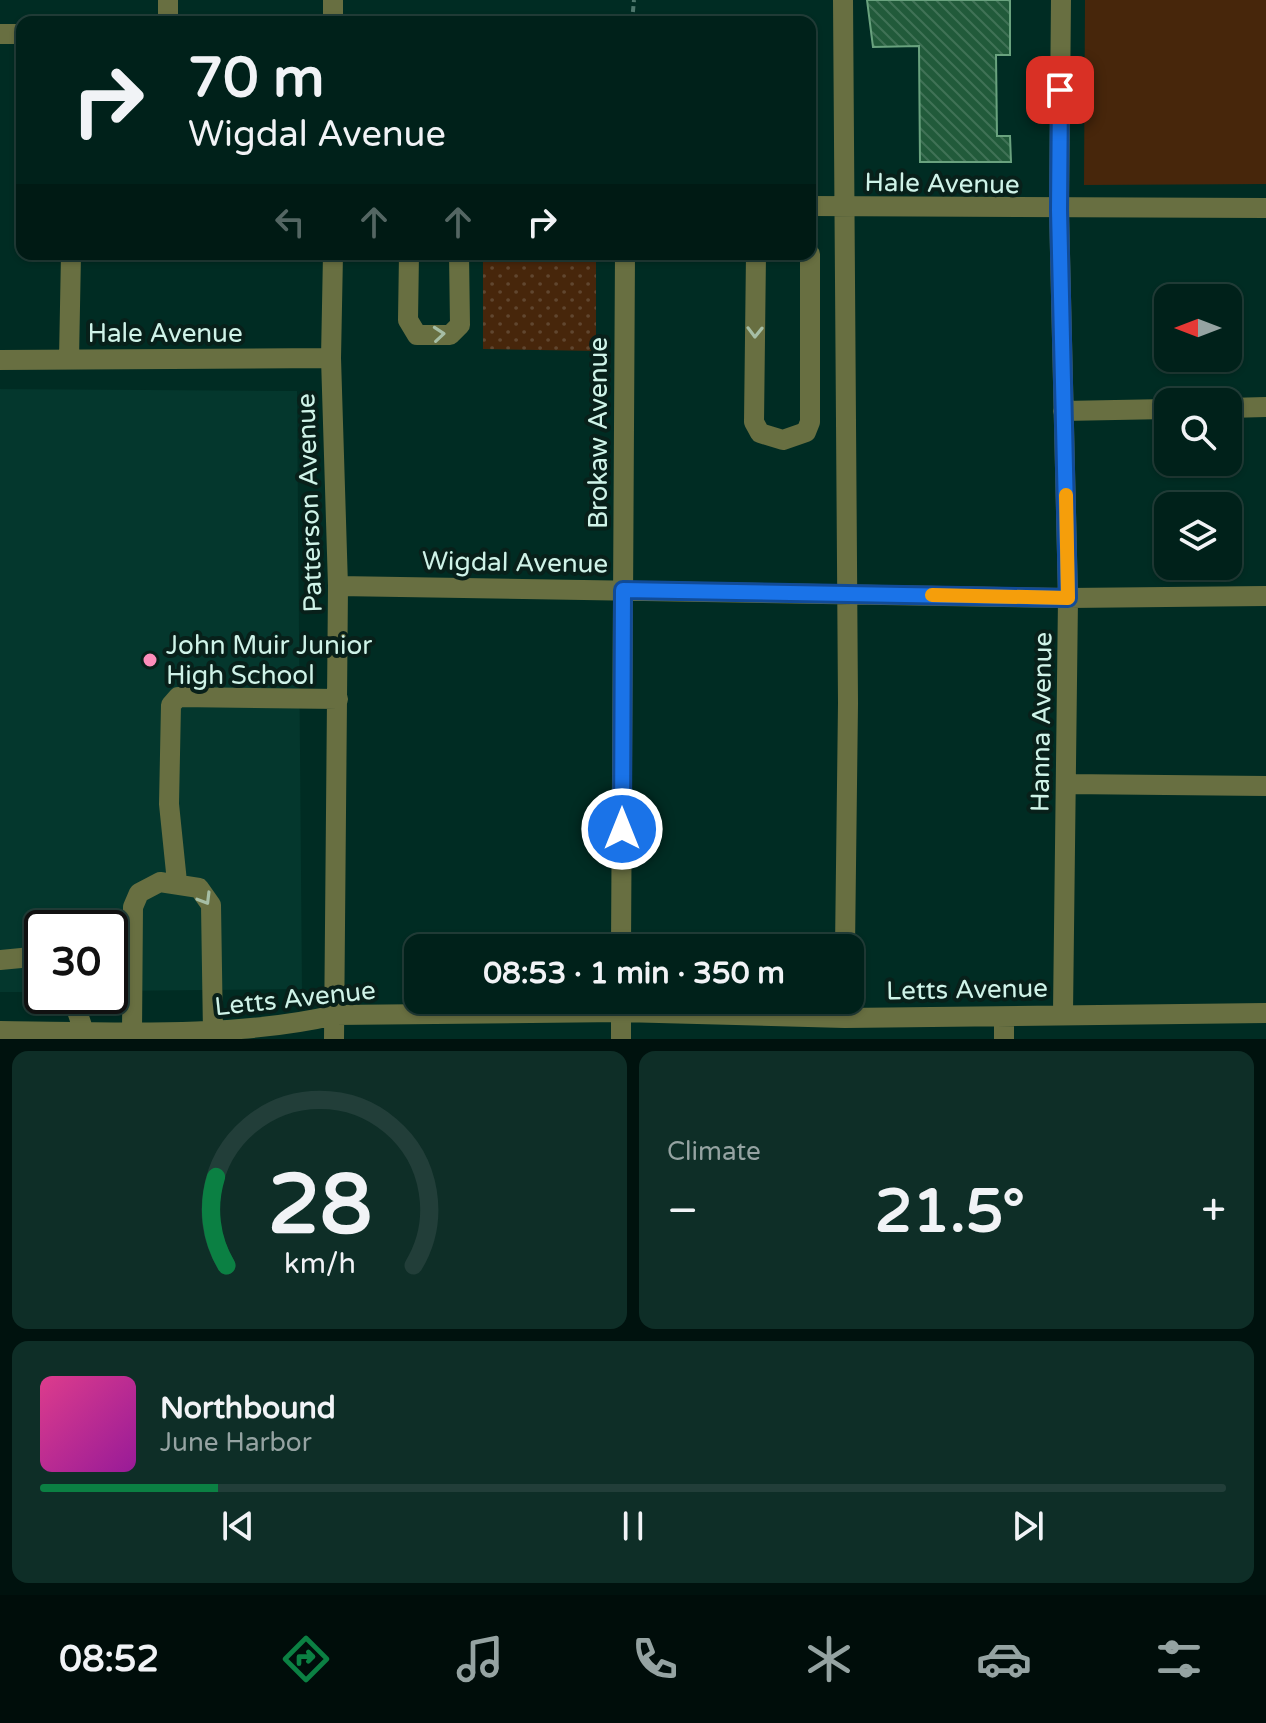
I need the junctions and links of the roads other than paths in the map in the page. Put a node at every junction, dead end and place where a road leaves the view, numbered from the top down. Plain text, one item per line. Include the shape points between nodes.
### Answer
1 (843, 0) edge
2 (1061, 0) edge
3 (816, 206) edge
4 (843, 207) junction
5 (1266, 208) edge
6 (1059, 210) junction
7 (71, 260) edge
8 (333, 260) edge
9 (409, 260) edge
10 (459, 260) edge
11 (625, 260) edge
12 (756, 260) edge
13 (810, 260) edge
14 (331, 358) junction
15 (69, 359) junction
16 (0, 360) edge
17 (1266, 407) edge
18 (1242, 408) edge
19 (1154, 409) edge
20 (1063, 411) junction
21 (338, 586) junction
22 (623, 590) junction
23 (846, 593) junction
24 (1266, 596) edge
25 (1068, 598) junction
26 (338, 699) junction
27 (1066, 784) junction
28 (1266, 786) edge
29 (177, 882) junction
30 (621, 934) edge
31 (845, 934) edge
32 (24, 958) edge
33 (0, 960) edge
34 (864, 1010) edge
35 (404, 1013) edge
36 (1063, 1013) junction
37 (1266, 1013) edge
38 (78, 1014) edge
39 (621, 1014) edge
40 (335, 1015) junction
41 (1004, 1017) junction
42 (0, 1031) edge
43 (84, 1032) junction
44 (132, 1032) junction
45 (213, 1033) junction
46 (334, 1039) edge
47 (621, 1039) edge
48 (1004, 1039) edge

1 - 4 street
2 - 6 street, Hanna Avenue
3 - 4 street, Hale Avenue
4 - 6 street, Hale Avenue
4 - 23 street
5 - 6 street, Hale Avenue
6 - 20 street, Hanna Avenue
7 - 15 street
8 - 14 street, Patterson Avenue
9 -> 10 street via 408,320 417,335 450,335 460,325
11 - 22 street, Brokaw Avenue
12 -> 13 street via 754,422 760,433 783,440 806,432 810,422
14 - 15 street, Hale Avenue
14 - 21 street, Patterson Avenue
15 - 16 street, Hale Avenue
17 - 18 street
19 - 20 street
20 - 25 street, Hanna Avenue
21 - 22 street, Wigdal Avenue
21 - 26 street, Patterson Avenue
22 - 23 street, Wigdal Avenue
22 - 30 street, Brokaw Avenue
23 - 25 street, Wigdal Avenue
23 - 31 street
24 - 25 street, Wigdal Avenue
25 - 27 street, Hanna Avenue
26 - 29 street via 178,697 171,705 169,804
26 - 40 street, Patterson Avenue
27 - 28 street
27 - 36 street, Hanna Avenue
29 - 44 street via 154,884 135,900
29 -> 45 street via 199,888 211,905
32 - 33 street
34 - 41 street, Letts Avenue
35 - 40 street, Letts Avenue
36 - 37 street, Letts Avenue
36 - 41 street, Letts Avenue
38 - 43 street
39 - 47 street
40 - 45 street, Letts Avenue via 302,1025
40 - 46 street, Patterson Avenue
41 - 48 street
42 - 43 street, Letts Avenue
43 - 44 street, Letts Avenue
44 - 45 street, Letts Avenue

